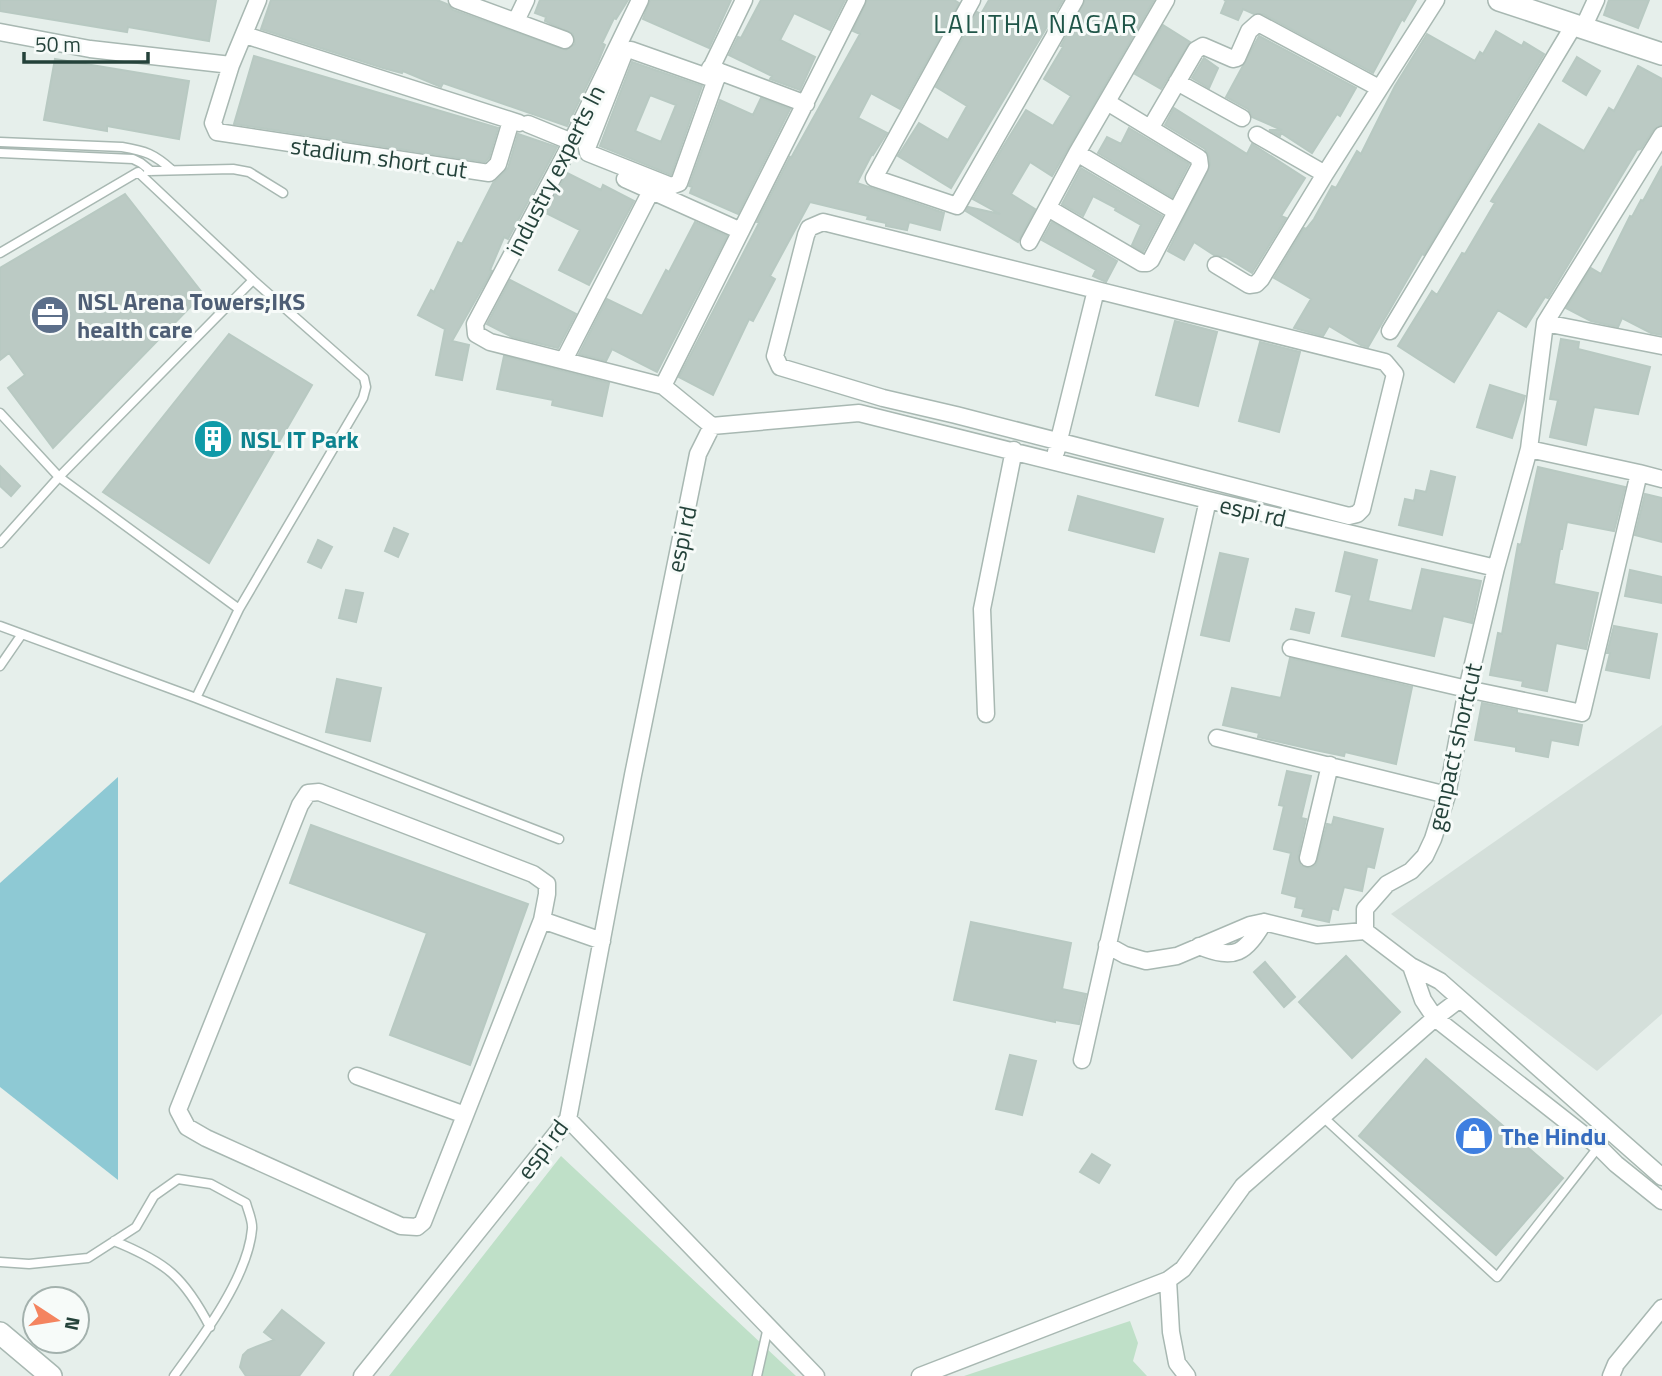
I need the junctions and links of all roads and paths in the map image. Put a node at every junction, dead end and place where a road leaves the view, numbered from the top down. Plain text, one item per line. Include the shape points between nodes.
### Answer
1 (258, 0) edge
2 (457, 0) edge
3 (526, 0) edge
4 (640, 0) edge
5 (744, 0) edge
6 (858, 0) edge
7 (972, 0) edge
8 (1075, 0) edge
9 (1166, 0) edge
10 (1436, 0) edge
11 (1499, 0) edge
12 (1596, 0) edge
13 (516, 21) junction
14 (1579, 27) junction
15 (0, 32) edge
16 (245, 35) junction
17 (623, 36) junction
18 (565, 40) dead end
19 (1662, 54) edge
20 (231, 65) junction
21 (715, 73) junction
22 (1177, 82) junction
23 (1379, 88) junction
24 (1107, 102) junction
25 (806, 104) junction
26 (1242, 118) dead end
27 (520, 123) junction
28 (1151, 127) junction
29 (1257, 135) dead end
30 (1662, 135) edge
31 (0, 142) edge
32 (569, 148) junction
33 (0, 153) edge
34 (1077, 153) junction
35 (172, 170) junction
36 (151, 171) junction
37 (138, 172) junction
38 (1325, 174) junction
39 (651, 191) junction
40 (283, 193) dead end
41 (673, 193) junction
42 (1048, 208) junction
43 (1175, 211) junction
44 (741, 231) junction
45 (1029, 242) dead end
46 (0, 253) edge
47 (1216, 265) dead end
48 (253, 280) junction
49 (1096, 290) junction
50 (1545, 323) junction
51 (1390, 331) dead end
52 (1662, 346) edge
53 (564, 360) junction
54 (663, 386) junction
55 (883, 398) junction
56 (0, 413) edge
57 (956, 415) junction
58 (879, 417) junction
59 (712, 426) junction
60 (952, 435) junction
61 (1059, 441) junction
62 (1529, 449) junction
63 (1013, 450) junction
64 (1054, 461) junction
65 (1165, 469) junction
66 (1639, 473) junction
67 (1189, 475) junction
68 (60, 477) junction
69 (1662, 479) edge
70 (1161, 488) junction
71 (1184, 494) junction
72 (1208, 500) junction
73 (0, 543) edge
74 (1496, 568) junction
75 (239, 610) junction
76 (0, 626) edge
77 (22, 634) junction
78 (1291, 648) dead end
79 (0, 667) edge
80 (1467, 689) junction
81 (196, 698) junction
82 (986, 714) dead end
83 (1217, 738) dead end
84 (1330, 765) junction
85 (1447, 795) junction
86 (559, 839) dead end
87 (1308, 858) dead end
88 (542, 920) junction
89 (1365, 930) junction
90 (602, 941) junction
91 (1107, 945) junction
92 (1411, 966) junction
93 (1460, 999) junction
94 (1435, 1018) junction
95 (1082, 1060) dead end
96 (357, 1076) dead end
97 (465, 1115) junction
98 (1322, 1116) junction
99 (568, 1119) junction
100 (1610, 1132) junction
101 (1598, 1146) junction
102 (1662, 1177) edge
103 (1662, 1201) edge
104 (114, 1241) junction
105 (0, 1262) edge
106 (1168, 1280) junction
107 (1662, 1308) edge
108 (210, 1327) junction
109 (768, 1327) junction
110 (0, 1333) edge
111 (51, 1376) edge
112 (174, 1376) edge
113 (362, 1376) edge
114 (757, 1376) edge
115 (816, 1376) edge
116 (920, 1376) edge
117 (1187, 1376) edge
118 (1611, 1376) edge

1 - 16 street
2 - 13 street
3 - 13 street
4 - 17 street, industry experts ln
5 - 21 street
6 - 25 street
7 - 8 street via 874,178 957,206
9 - 24 street
10 - 23 street
11 - 14 street
12 - 14 street
13 - 18 street
14 - 19 street
14 - 51 street
15 - 20 street via 90,49
16 - 20 street
16 - 27 street
17 - 21 street
17 - 32 street, industry experts ln
20 - 27 street, stadium short cut via 213,123 222,134 489,173
21 - 25 street
21 - 41 street
21 - 41 street via 631,50 622,54 587,148 588,153 671,186
22 - 23 street via 1199,47 1237,58 1249,31 1258,23
22 - 26 street
22 - 28 street
23 - 38 street
24 - 28 street
24 - 34 street
25 - 44 street
27 - 32 street
28 - 43 street via 1199,158 1200,166
29 - 38 street
30 - 50 street
31 - 35 lane via 122,147 155,155
32 - 39 street
32 - 53 street, industry experts ln via 475,324 481,338
33 - 36 lane via 133,159
34 - 42 street
34 - 43 street
35 - 36 lane
35 - 40 lane via 233,169
36 - 37 lane
37 - 46 lane
37 - 48 lane
38 - 47 street via 1256,284 1249,285
39 - 41 street
39 - 53 street
41 - 44 street
42 - 43 street via 1142,263 1147,263
42 - 45 street
44 - 54 street
48 - 68 lane
48 - 75 lane via 364,378 366,387
49 - 55 street via 823,222 816,224 806,235 776,362 779,367
49 - 61 street
49 - 67 street via 1385,362 1395,374 1362,509 1357,514 1349,516
50 - 52 street
50 - 62 street, genpact shortcut
53 - 54 street
54 - 59 street
55 - 57 street
55 - 58 street
56 - 68 lane
57 - 60 street
57 - 61 street
58 - 59 street, espi rd via 859,413
58 - 60 street, espi rd
59 - 90 street, espi rd via 698,454
60 - 63 street, espi rd
61 - 64 street
61 - 65 street
62 - 66 street
62 - 74 street, genpact shortcut
63 - 64 street, espi rd
63 - 82 street via 982,609
64 - 70 street, espi rd
65 - 67 street
65 - 70 street
66 - 69 street
66 - 80 street via 1582,713
67 - 71 street
68 - 73 lane
68 - 75 lane
70 - 71 street, espi rd
71 - 72 street, espi rd
72 - 74 street, espi rd
72 - 91 street
74 - 80 street, genpact shortcut
75 - 81 lane
76 - 77 lane
77 - 79 lane
77 - 81 lane
78 - 80 street
80 - 85 street, genpact shortcut
81 - 86 lane
83 - 84 street
84 - 85 street
84 - 87 street
85 - 89 street, genpact shortcut via 1425,856 1411,871 1387,884 1366,909
88 - 90 street
88 - 97 street
88 - 97 street via 547,884 533,874 319,792 308,793 178,1110 187,1127 206,1138 401,1226 418,1227
89 - 91 street via 1317,935 1264,922 1177,956 1146,961
89 - 92 street
90 - 99 street, espi rd
91 - 95 street
92 - 93 street via 1440,981
92 - 94 street
93 - 94 street
93 - 100 street
94 - 98 street
94 - 101 street
96 - 97 street
98 - 101 lane via 1497,1277
98 - 106 street via 1243,1186 1182,1269
99 - 109 street
99 - 113 street, espi rd
100 - 101 lane
100 - 102 street
101 - 103 street
104 - 105 lane via 88,1258
104 - 108 lane via 172,1271 194,1296
104 - 108 lane via 136,1227 154,1196 178,1179 211,1184 246,1203 252,1228 240,1272
106 - 116 street
106 - 117 street via 1177,1363
107 - 118 street
108 - 112 lane
109 - 114 lane
109 - 115 street
110 - 111 street

